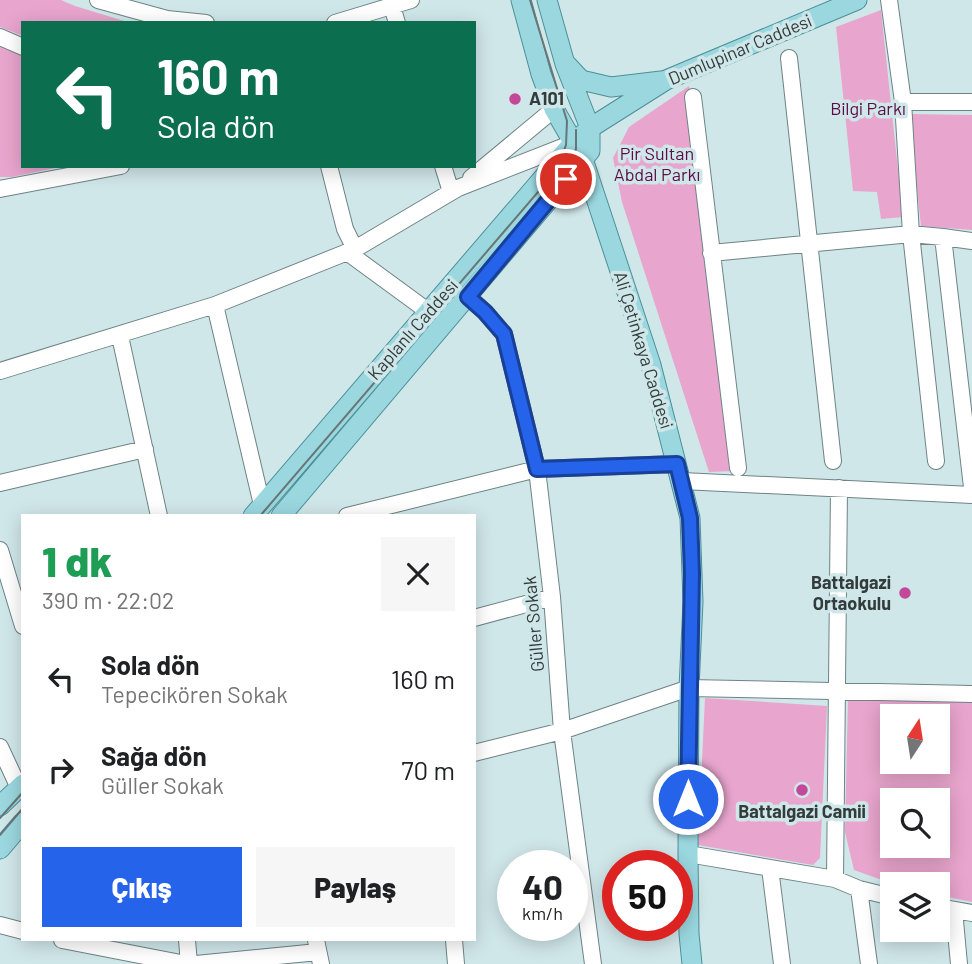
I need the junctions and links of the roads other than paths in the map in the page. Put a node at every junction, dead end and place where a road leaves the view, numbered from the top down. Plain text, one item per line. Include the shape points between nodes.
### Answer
1 (98, 0) edge
2 (411, 0) edge
3 (521, 0) edge
4 (547, 0) edge
5 (857, 0) edge
6 (889, 0) edge
7 (391, 6) junction
8 (186, 21) edge
9 (342, 21) edge
10 (396, 21) edge
11 (0, 37) edge
12 (21, 46) edge
13 (789, 58) dead end
14 (565, 64) junction
15 (666, 80) junction
16 (693, 97) dead end
17 (903, 102) junction
18 (972, 102) edge
19 (554, 109) junction
20 (590, 128) junction
21 (578, 151) junction
22 (110, 168) edge
23 (330, 168) edge
24 (444, 168) edge
25 (0, 189) edge
26 (456, 189) junction
27 (911, 234) junction
28 (943, 237) junction
29 (972, 241) edge
30 (808, 243) junction
31 (351, 250) junction
32 (711, 253) junction
33 (468, 297) junction
34 (215, 305) junction
35 (429, 312) junction
36 (120, 336) junction
37 (0, 371) edge
38 (968, 408) edge
39 (145, 449) junction
40 (834, 461) dead end
41 (936, 461) dead end
42 (738, 468) dead end
43 (537, 469) junction
44 (680, 473) junction
45 (0, 483) edge
46 (972, 487) edge
47 (839, 488) junction
48 (972, 495) edge
49 (258, 511) edge
50 (159, 514) edge
51 (283, 514) edge
52 (355, 514) edge
53 (0, 550) edge
54 (18, 592) edge
55 (552, 597) junction
56 (21, 612) edge
57 (476, 617) edge
58 (689, 688) junction
59 (836, 691) junction
60 (972, 694) edge
61 (562, 731) junction
62 (0, 747) edge
63 (476, 752) edge
64 (21, 786) edge
65 (0, 806) edge
66 (21, 824) edge
67 (0, 849) edge
68 (688, 850) edge
69 (693, 855) edge
70 (770, 868) junction
71 (835, 879) junction
72 (859, 889) junction
73 (880, 894) edge
74 (950, 910) edge
75 (972, 913) edge
76 (0, 925) edge
77 (950, 925) edge
78 (21, 931) edge
79 (67, 941) edge
80 (187, 941) edge
81 (454, 941) edge
82 (690, 941) edge
83 (318, 952) edge
84 (188, 964) edge
85 (196, 964) edge
86 (456, 964) edge
87 (593, 964) edge
88 (692, 964) edge
89 (782, 964) edge
90 (869, 964) edge
91 (960, 964) edge

1 - 8 street
2 - 7 street
3 - 19 main road, Ali Çetinkaya Caddesi
4 - 14 main road
5 - 15 main road, Dumlupinar Caddesi
6 - 17 street
7 - 9 street
7 - 10 street
11 - 12 street
13 - 30 street
14 - 15 main road via 581,80 611,87
14 - 20 main road
15 - 20 main road, Dumlupinar Caddesi
16 - 32 street
17 - 18 street
17 - 27 street
19 - 21 main road, Ali Çetinkaya Caddesi
19 - 26 street
20 - 21 main road via 590,151
21 - 26 street
21 - 33 main road, Kaplanlı Caddesi
21 - 35 main road, Kaplanlı Caddesi
21 - 44 main road, Ali Çetinkaya Caddesi via 651,365
22 - 25 street
23 - 31 street
24 - 26 street
26 - 31 street
27 - 28 street
27 - 30 street
27 - 41 street
28 - 29 street
28 - 38 street
30 - 32 street
30 - 40 street
31 - 34 street
31 - 35 street
32 - 42 street
33 - 43 street, Güller Sokak via 504,334
33 - 51 main road, Kaplanlı Caddesi
34 - 36 street
34 - 49 street
35 - 49 main road, Kaplanlı Caddesi
36 - 37 street
36 - 39 street
38 - 46 street
39 - 45 street
39 - 50 street
43 - 44 street
43 - 52 street
43 - 55 street, Güller Sokak
44 - 47 street
44 - 58 main road, Ali Çetinkaya Caddesi via 690,518
47 - 48 street
47 - 59 street
53 - 54 street
54 - 56 street
55 - 57 street
55 - 61 street, Güller Sokak
58 - 59 street
58 - 61 street
58 - 68 main road, Ali Çetinkaya Caddesi
59 - 60 street
59 - 71 street
61 - 63 street
61 - 87 street, Güller Sokak
62 - 64 street
64 - 65 main road
66 - 67 main road
69 - 70 street
70 - 71 street
70 - 89 street
71 - 72 street
72 - 73 street
72 - 90 street
74 - 75 street
76 - 78 street
77 - 91 street
79 - 84 street
80 - 84 street
81 - 86 street
82 - 88 main road, Ali Çetinkaya Caddesi
83 - 85 street

